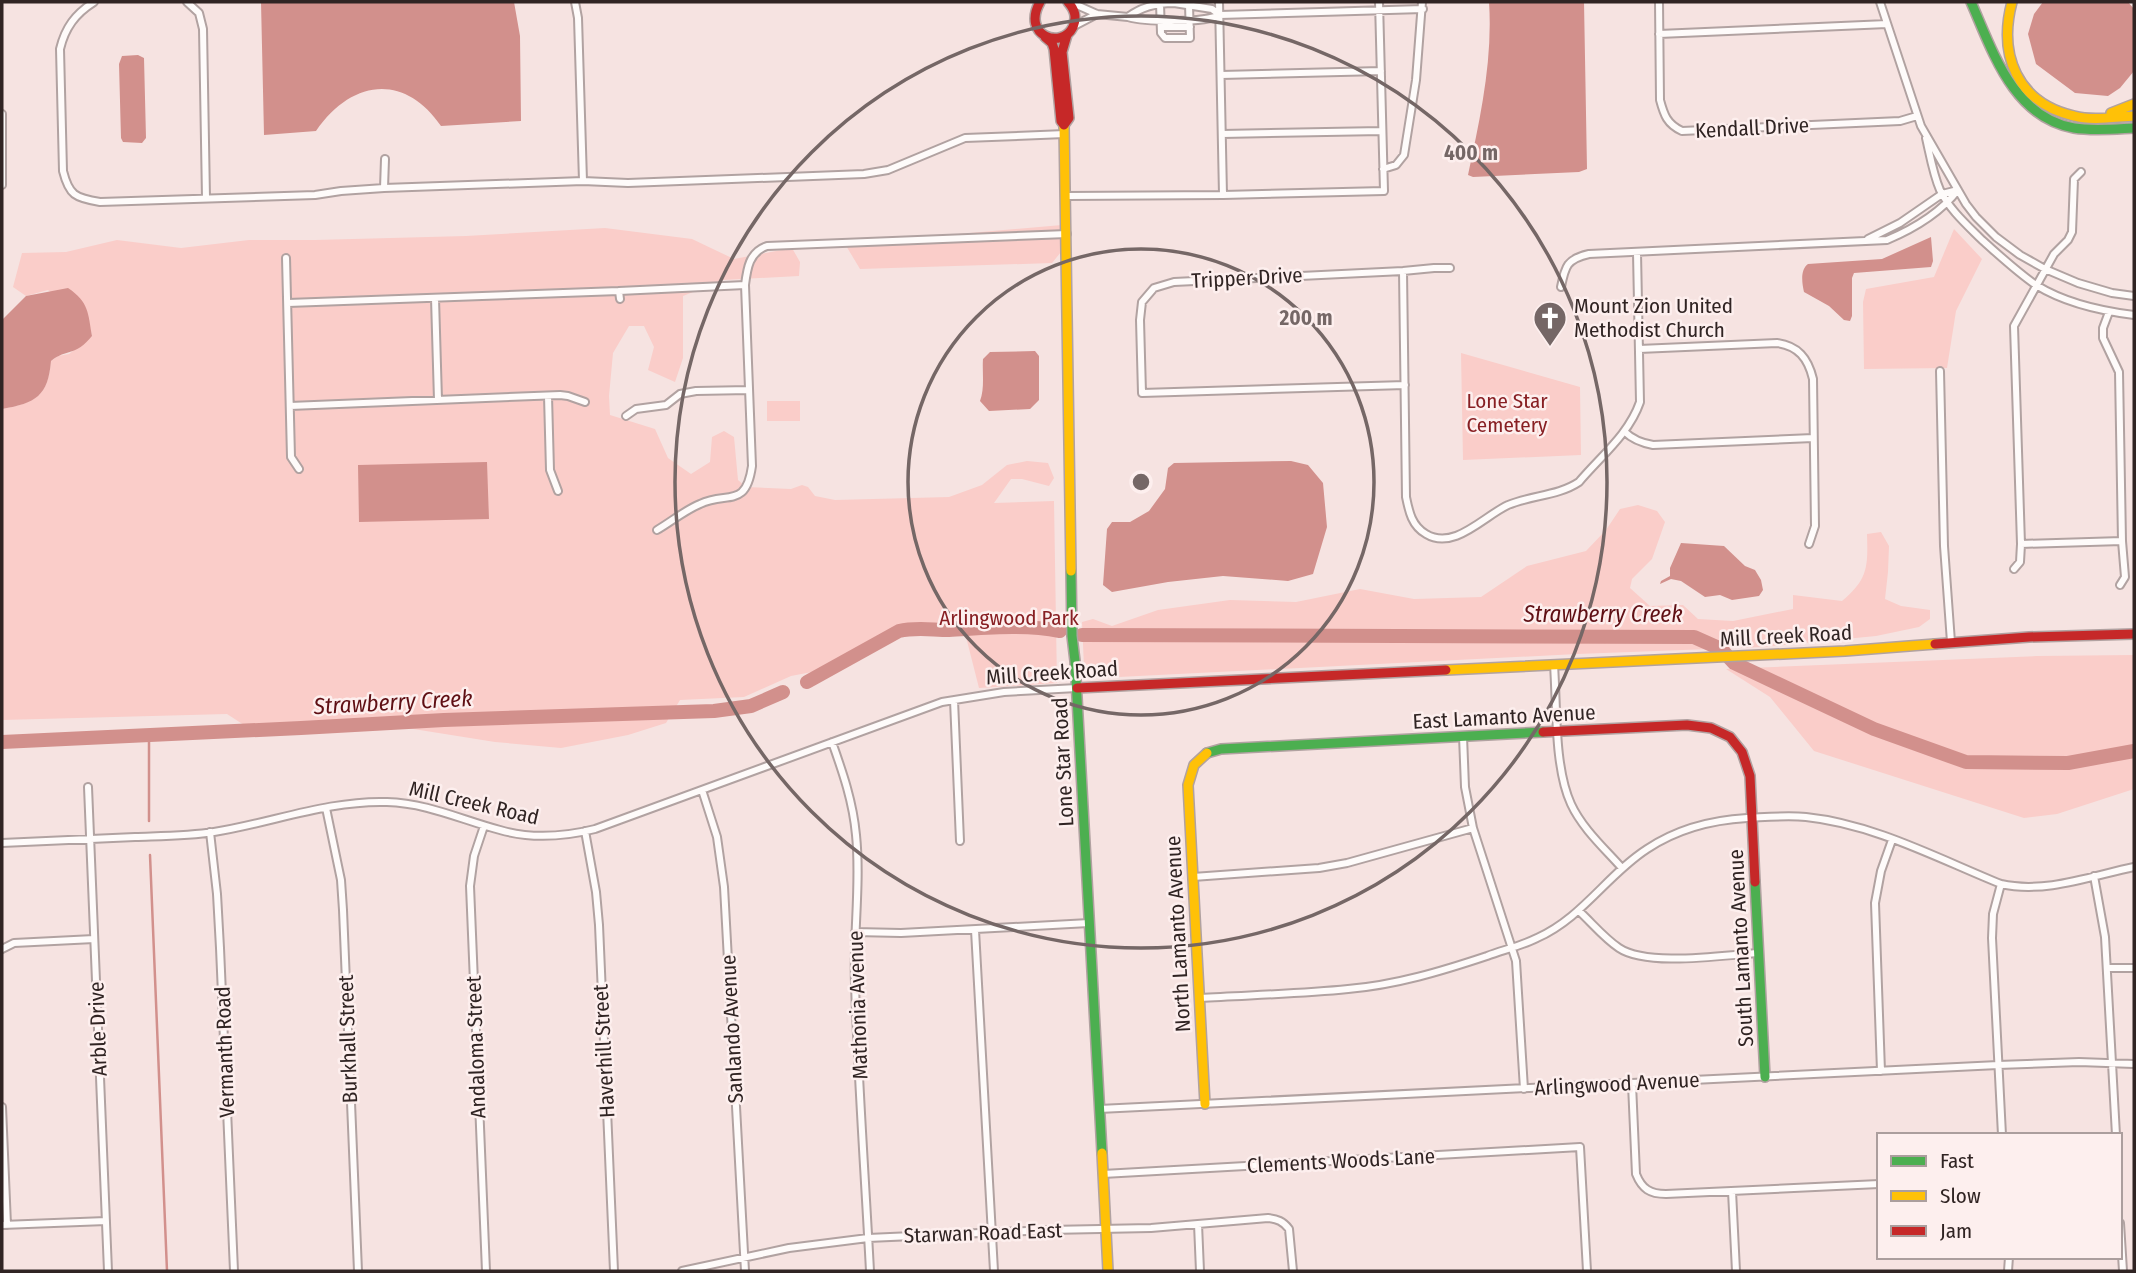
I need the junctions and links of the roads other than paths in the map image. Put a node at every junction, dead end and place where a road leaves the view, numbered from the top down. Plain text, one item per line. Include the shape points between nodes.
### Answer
1 (94, 2) edge
2 (187, 2) edge
3 (575, 2) edge
4 (1068, 2) edge
5 (1219, 2) edge
6 (1379, 2) edge
7 (1658, 2) edge
8 (1880, 2) edge
9 (1970, 2) edge
10 (2012, 2) edge
11 (1037, 4) edge
12 (1160, 4) junction
13 (1189, 5) junction
14 (1422, 6) edge
15 (1380, 11) junction
16 (1097, 14) junction
17 (1220, 15) junction
18 (1128, 17) junction
19 (1160, 23) junction
20 (1189, 23) junction
21 (1887, 24) junction
22 (1074, 26) junction
23 (1659, 34) junction
24 (1067, 35) junction
25 (1045, 37) junction
26 (1381, 71) junction
27 (1221, 75) junction
28 (2134, 104) edge
29 (2, 114) edge
30 (1917, 116) junction
31 (2134, 116) edge
32 (2096, 117) junction
33 (2134, 128) edge
34 (1065, 129) junction
35 (1924, 129) junction
36 (1382, 131) junction
37 (1222, 134) junction
38 (385, 159) dead end
39 (1383, 169) junction
40 (2081, 172) dead end
41 (583, 181) junction
42 (2, 185) edge
43 (384, 188) junction
44 (1958, 190) junction
45 (1942, 194) junction
46 (1223, 195) junction
47 (1067, 196) junction
48 (206, 198) junction
49 (1948, 202) junction
50 (1067, 234) junction
51 (1864, 241) junction
52 (1637, 253) junction
53 (286, 258) dead end
54 (1450, 268) dead end
55 (2045, 269) junction
56 (1404, 271) junction
57 (745, 285) junction
58 (2037, 285) junction
59 (1560, 287) dead end
60 (620, 291) junction
61 (2134, 296) edge
62 (435, 299) junction
63 (620, 299) dead end
64 (288, 303) junction
65 (2109, 312) junction
66 (2134, 315) edge
67 (1639, 349) junction
68 (1940, 371) dead end
69 (1405, 385) junction
70 (749, 390) junction
71 (548, 396) junction
72 (438, 400) junction
73 (585, 402) dead end
74 (289, 406) junction
75 (626, 416) dead end
76 (1625, 432) junction
77 (1813, 438) junction
78 (299, 469) dead end
79 (558, 491) dead end
80 (657, 530) dead end
81 (2123, 541) junction
82 (1810, 544) dead end
83 (2021, 544) junction
84 (2014, 569) dead end
85 (2120, 585) dead end
86 (2134, 634) edge
87 (1951, 642) junction
88 (1555, 664) junction
89 (1076, 688) junction
90 (954, 699) junction
91 (1558, 732) junction
92 (1463, 736) junction
93 (832, 742) junction
94 (1195, 762) joint
95 (88, 787) dead end
96 (702, 790) junction
97 (326, 808) junction
98 (1752, 818) junction
99 (484, 825) junction
100 (1473, 828) junction
101 (585, 831) junction
102 (210, 832) junction
103 (90, 839) junction
104 (1892, 840) junction
105 (960, 841) dead end
106 (2, 843) edge
107 (1621, 867) junction
108 (2134, 867) edge
109 (2094, 876) junction
110 (1193, 877) junction
111 (2001, 884) junction
112 (1579, 911) junction
113 (1089, 923) junction
114 (975, 930) junction
115 (855, 932) junction
116 (94, 939) junction
117 (1512, 947) junction
118 (2, 949) edge
119 (1758, 953) junction
120 (2107, 968) junction
121 (2134, 968) edge
122 (1200, 998) junction
123 (2112, 1062) junction
124 (2134, 1064) edge
125 (1998, 1065) junction
126 (1881, 1071) junction
127 (1765, 1077) junction
128 (1632, 1084) junction
129 (1524, 1089) junction
130 (1205, 1104) junction
131 (2, 1107) edge
132 (1099, 1109) junction
133 (2002, 1133) edge
134 (2116, 1133) edge
135 (1103, 1174) junction
136 (1877, 1184) edge
137 (1732, 1191) junction
138 (106, 1221) junction
139 (1198, 1224) junction
140 (4, 1225) edge
141 (1105, 1229) junction
142 (992, 1232) junction
143 (868, 1238) junction
144 (745, 1258) junction
145 (108, 1271) edge
146 (234, 1271) edge
147 (358, 1271) edge
148 (486, 1271) edge
149 (614, 1271) edge
150 (682, 1271) edge
151 (745, 1271) edge
152 (870, 1271) edge
153 (994, 1271) edge
154 (1108, 1271) edge
155 (1200, 1271) edge
156 (1293, 1271) edge
157 (1587, 1271) edge
158 (1735, 1271) edge

1 - 48 street via 73,19 60,49 67,188 81,199 100,202
2 - 48 street via 199,13 203,29
3 - 41 street
4 - 16 street
4 - 22 main road via 1074,10
5 - 17 street
6 - 15 street
7 - 23 street, Kendall Drive
8 - 21 street
9 - 33 main road via 2005,77 2034,111 2070,127
10 - 32 main road via 2005,26 2007,53 2028,92 2076,117
11 - 25 main road, Lone Star Road via 1034,24
12 - 13 street
12 - 18 street
12 - 19 street
13 - 17 street
13 - 20 street
14 - 15 street
14 - 39 street via 1404,155 1396,165
15 - 17 street
15 - 26 street
16 - 18 street
16 - 22 street
17 - 20 street
17 - 27 street
18 - 19 street
19 - 20 street
19 - 20 street via 1165,38 1190,38
21 - 23 street
21 - 30 street
22 - 24 main road
23 - 30 street, Kendall Drive via 1660,100 1664,116 1682,131 1900,121
24 - 25 main road
24 - 34 main road, Lone Star Road via 1062,52 1069,118
25 - 34 main road, Lone Star Road via 1054,49
26 - 27 street
26 - 36 street
27 - 37 street
28 - 32 main road
29 - 42 street
30 - 35 street
31 - 32 main road
34 - 41 street via 965,138 888,170 864,174
34 - 47 main road, Lone Star Road
35 - 44 street
35 - 45 street
36 - 37 street
36 - 39 street
37 - 46 street
38 - 43 street
39 - 46 street via 1384,191
40 - 55 street via 2074,179 2073,232
41 - 43 street
43 - 48 street
44 - 45 street
44 - 49 street
44 - 55 street via 1970,211 1996,237
45 - 49 street
45 - 51 street
46 - 47 street
47 - 50 main road, Lone Star Road
49 - 51 street via 1903,233 1887,240
49 - 58 street via 1997,254
50 - 57 street via 767,246 751,257
50 - 89 main road, Lone Star Road
51 - 52 street
52 - 59 street via 1576,257 1564,271
52 - 67 street
53 - 64 street
54 - 56 street, Tripper Drive
55 - 58 street
55 - 61 street via 2112,293
56 - 69 street
56 - 69 street, Tripper Drive via 1174,282 1154,288 1142,302 1140,320 1142,393
57 - 60 street
57 - 70 street
58 - 65 street
58 - 83 street via 2014,326
60 - 62 street
60 - 63 street
62 - 64 street
62 - 72 street
64 - 74 street
65 - 66 street
65 - 81 street via 2103,338 2119,372
67 - 76 street via 1640,402
67 - 77 street via 1788,344 1810,367
68 - 87 street
69 - 76 street via 1409,513 1415,525 1434,538 1456,535 1514,503 1571,487
70 - 75 street via 680,394 666,405 636,409
70 - 80 street via 752,466 744,490 729,499 702,502
71 - 72 street
71 - 73 street
71 - 79 street via 550,470
72 - 74 street
74 - 78 street via 290,457
76 - 77 street via 1653,445
77 - 82 street via 1815,526
81 - 83 street
81 - 85 street via 2125,577
83 - 84 street via 2020,562
86 - 87 main road, Mill Creek Road
87 - 88 main road, Mill Creek Road
88 - 89 main road, Mill Creek Road
88 - 91 street
89 - 90 street, Mill Creek Road
89 - 113 main road, Lone Star Road
90 - 93 street, Mill Creek Road
90 - 105 street
91 - 92 main road, East Lamanto Avenue
91 - 98 main road, East Lamanto Avenue via 1686,725 1721,731 1747,760
91 - 107 street via 1563,782 1571,805
92 - 94 main road, East Lamanto Avenue via 1221,748
92 - 100 street via 1465,787
93 - 96 street, Mill Creek Road
93 - 115 street, Mathonia Avenue via 854,822 858,864
94 - 110 main road, North Lamanto Avenue via 1188,785
95 - 103 street, Arble Drive
96 - 101 street, Mill Creek Road
96 - 144 street, Sanlando Avenue via 717,837 724,887
97 - 99 street, Mill Creek Road via 365,802 411,804
97 - 102 street, Mill Creek Road
97 - 147 street, Burkhall Street via 342,900
98 - 104 street via 1822,820
98 - 107 street via 1688,829 1650,846
98 - 119 main road, South Lamanto Avenue
99 - 101 street, Mill Creek Road via 546,837
99 - 148 street, Andaloma Street via 474,856 470,894
100 - 110 street via 1328,867
100 - 117 street
101 - 149 street, Haverhill Street via 599,925
102 - 103 street, Mill Creek Road
102 - 146 street, Vermanth Road via 219,921
103 - 106 street, Mill Creek Road
103 - 116 street, Arble Drive
104 - 111 street
104 - 126 street via 1875,903
107 - 112 street
108 - 109 street
109 - 111 street via 2026,888
109 - 120 street
110 - 122 main road, North Lamanto Avenue
111 - 125 street via 1992,937
112 - 117 street via 1553,930
112 - 119 street via 1607,939 1633,956
113 - 114 street
113 - 132 main road, Lone Star Road
114 - 115 street
114 - 142 street
115 - 143 street, Mathonia Avenue
116 - 118 street via 14,943
116 - 138 street, Arble Drive
117 - 122 street via 1382,985
117 - 129 street
119 - 127 main road, South Lamanto Avenue
120 - 121 street
120 - 123 street
122 - 130 main road, North Lamanto Avenue
123 - 124 street, Arlingwood Avenue
123 - 125 street, Arlingwood Avenue
123 - 134 street
125 - 126 street, Arlingwood Avenue
125 - 133 street
126 - 127 street, Arlingwood Avenue
127 - 128 street, Arlingwood Avenue
128 - 129 street, Arlingwood Avenue
128 - 137 street via 1640,1184 1656,1194
129 - 130 street, Arlingwood Avenue
130 - 132 street, Arlingwood Avenue
131 - 140 street
132 - 135 main road, Lone Star Road
135 - 141 main road, Lone Star Road
135 - 157 street, Clements Woods Lane via 1580,1147
136 - 137 street
137 - 158 street
138 - 140 street
138 - 145 street, Arble Drive
139 - 141 street, Starwan Road East
139 - 155 street
139 - 156 street, Starwan Road East via 1277,1219 1285,1223 1291,1236
141 - 142 street, Starwan Road East
141 - 154 main road, Lone Star Road
142 - 143 street, Starwan Road East
142 - 153 street
143 - 144 street, Starwan Road East
143 - 152 street, Mathonia Avenue
144 - 150 street, Starwan Road East
144 - 151 street, Sanlando Avenue

